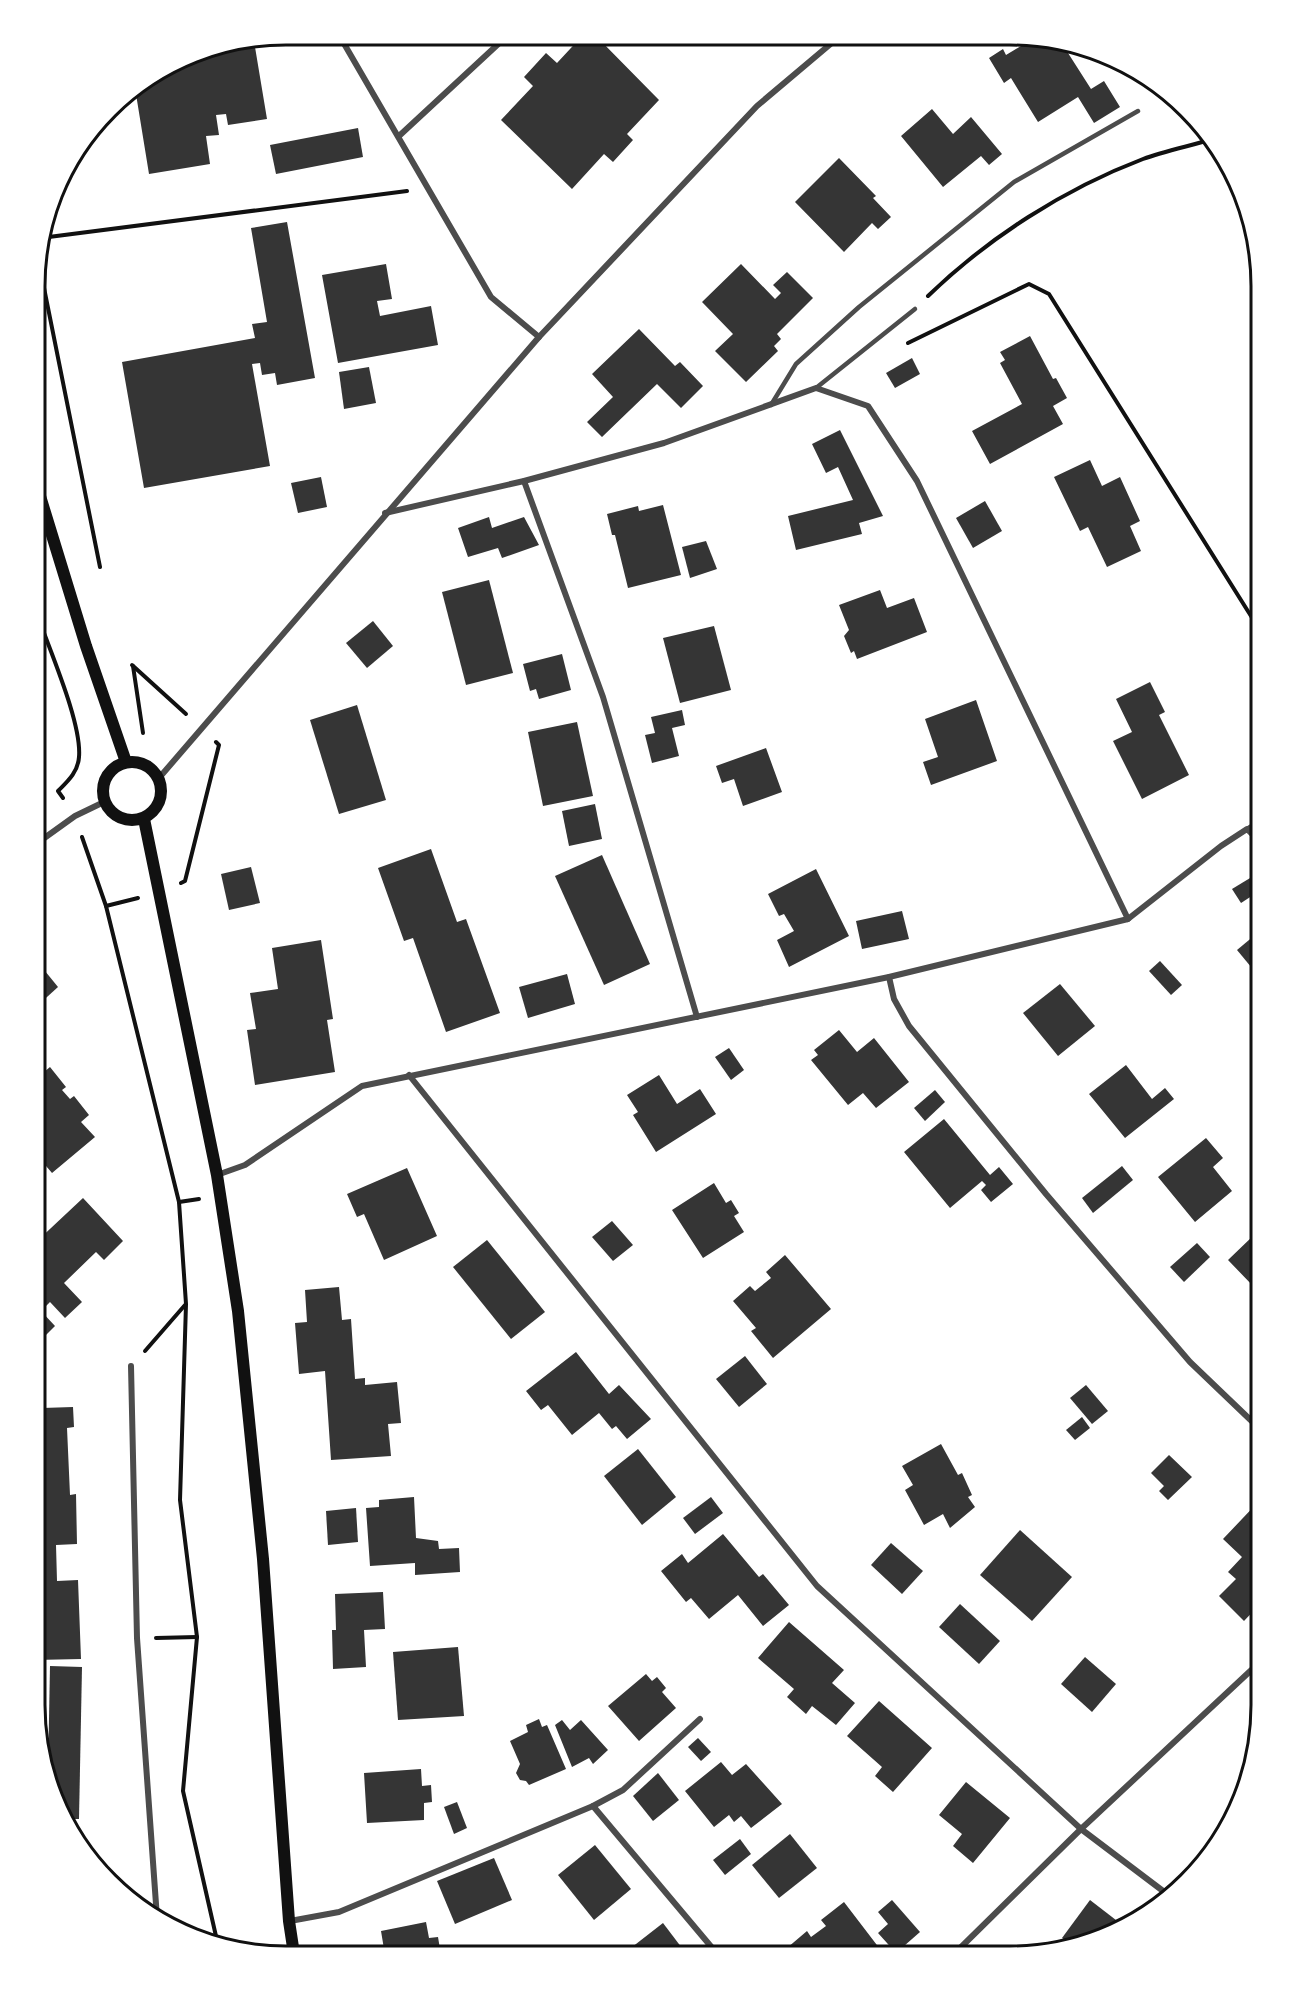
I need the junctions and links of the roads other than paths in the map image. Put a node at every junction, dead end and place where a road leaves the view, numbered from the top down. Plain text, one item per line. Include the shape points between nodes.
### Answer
1 (345, 45) edge
2 (497, 45) edge
3 (829, 45) edge
4 (1138, 111) dead end
5 (399, 136) junction
6 (915, 309) road end
7 (539, 337) junction
8 (816, 388) junction
9 (771, 405) junction
10 (524, 482) junction
11 (45, 512) edge
12 (386, 513) junction
13 (126, 762) junction
14 (159, 777) junction
15 (104, 802) junction
16 (144, 819) junction
17 (1251, 826) edge
18 (1247, 829) junction
19 (1251, 833) edge
20 (45, 838) edge
21 (1128, 919) junction
22 (889, 977) junction
23 (697, 1017) junction
24 (409, 1075) junction
25 (217, 1175) junction
26 (131, 1366) dead end
27 (1251, 1420) edge
28 (1251, 1670) edge
29 (700, 1719) dead end
30 (593, 1806) junction
31 (1081, 1829) junction
32 (1163, 1891) edge
33 (156, 1908) edge
34 (289, 1921) junction
35 (293, 1946) edge
36 (711, 1946) edge
37 (962, 1946) edge

1 - 5 street
2 - 5 street
3 - 7 street via 757,106
4 - 9 lane via 1014,182 995,197 859,307 796,364
5 - 7 street via 491,297
6 - 8 lane
7 - 12 street
8 - 9 street
8 - 21 street via 868,406 917,481
9 - 10 street via 664,443
10 - 12 street
10 - 23 street via 603,698
11 - 13 main road
12 - 14 street
13 - 14 main road via 148,766
13 - 15 main road via 107,775 102,786
14 - 16 main road via 161,796 157,807
15 - 16 main road via 109,812 123,819
15 - 20 street
16 - 25 main road
17 - 18 lane
18 - 19 street
18 - 21 street
21 - 22 street
22 - 23 street
22 - 27 street via 894,999 909,1026 1046,1194 1190,1362
23 - 24 street
24 - 25 street via 362,1086 244,1165
24 - 31 street via 817,1586
25 - 34 main road via 238,1311 263,1559
26 - 33 street via 137,1638
28 - 31 street
29 - 30 street via 623,1790
30 - 34 street via 339,1912
30 - 36 street
31 - 32 street
31 - 37 street
34 - 35 main road

